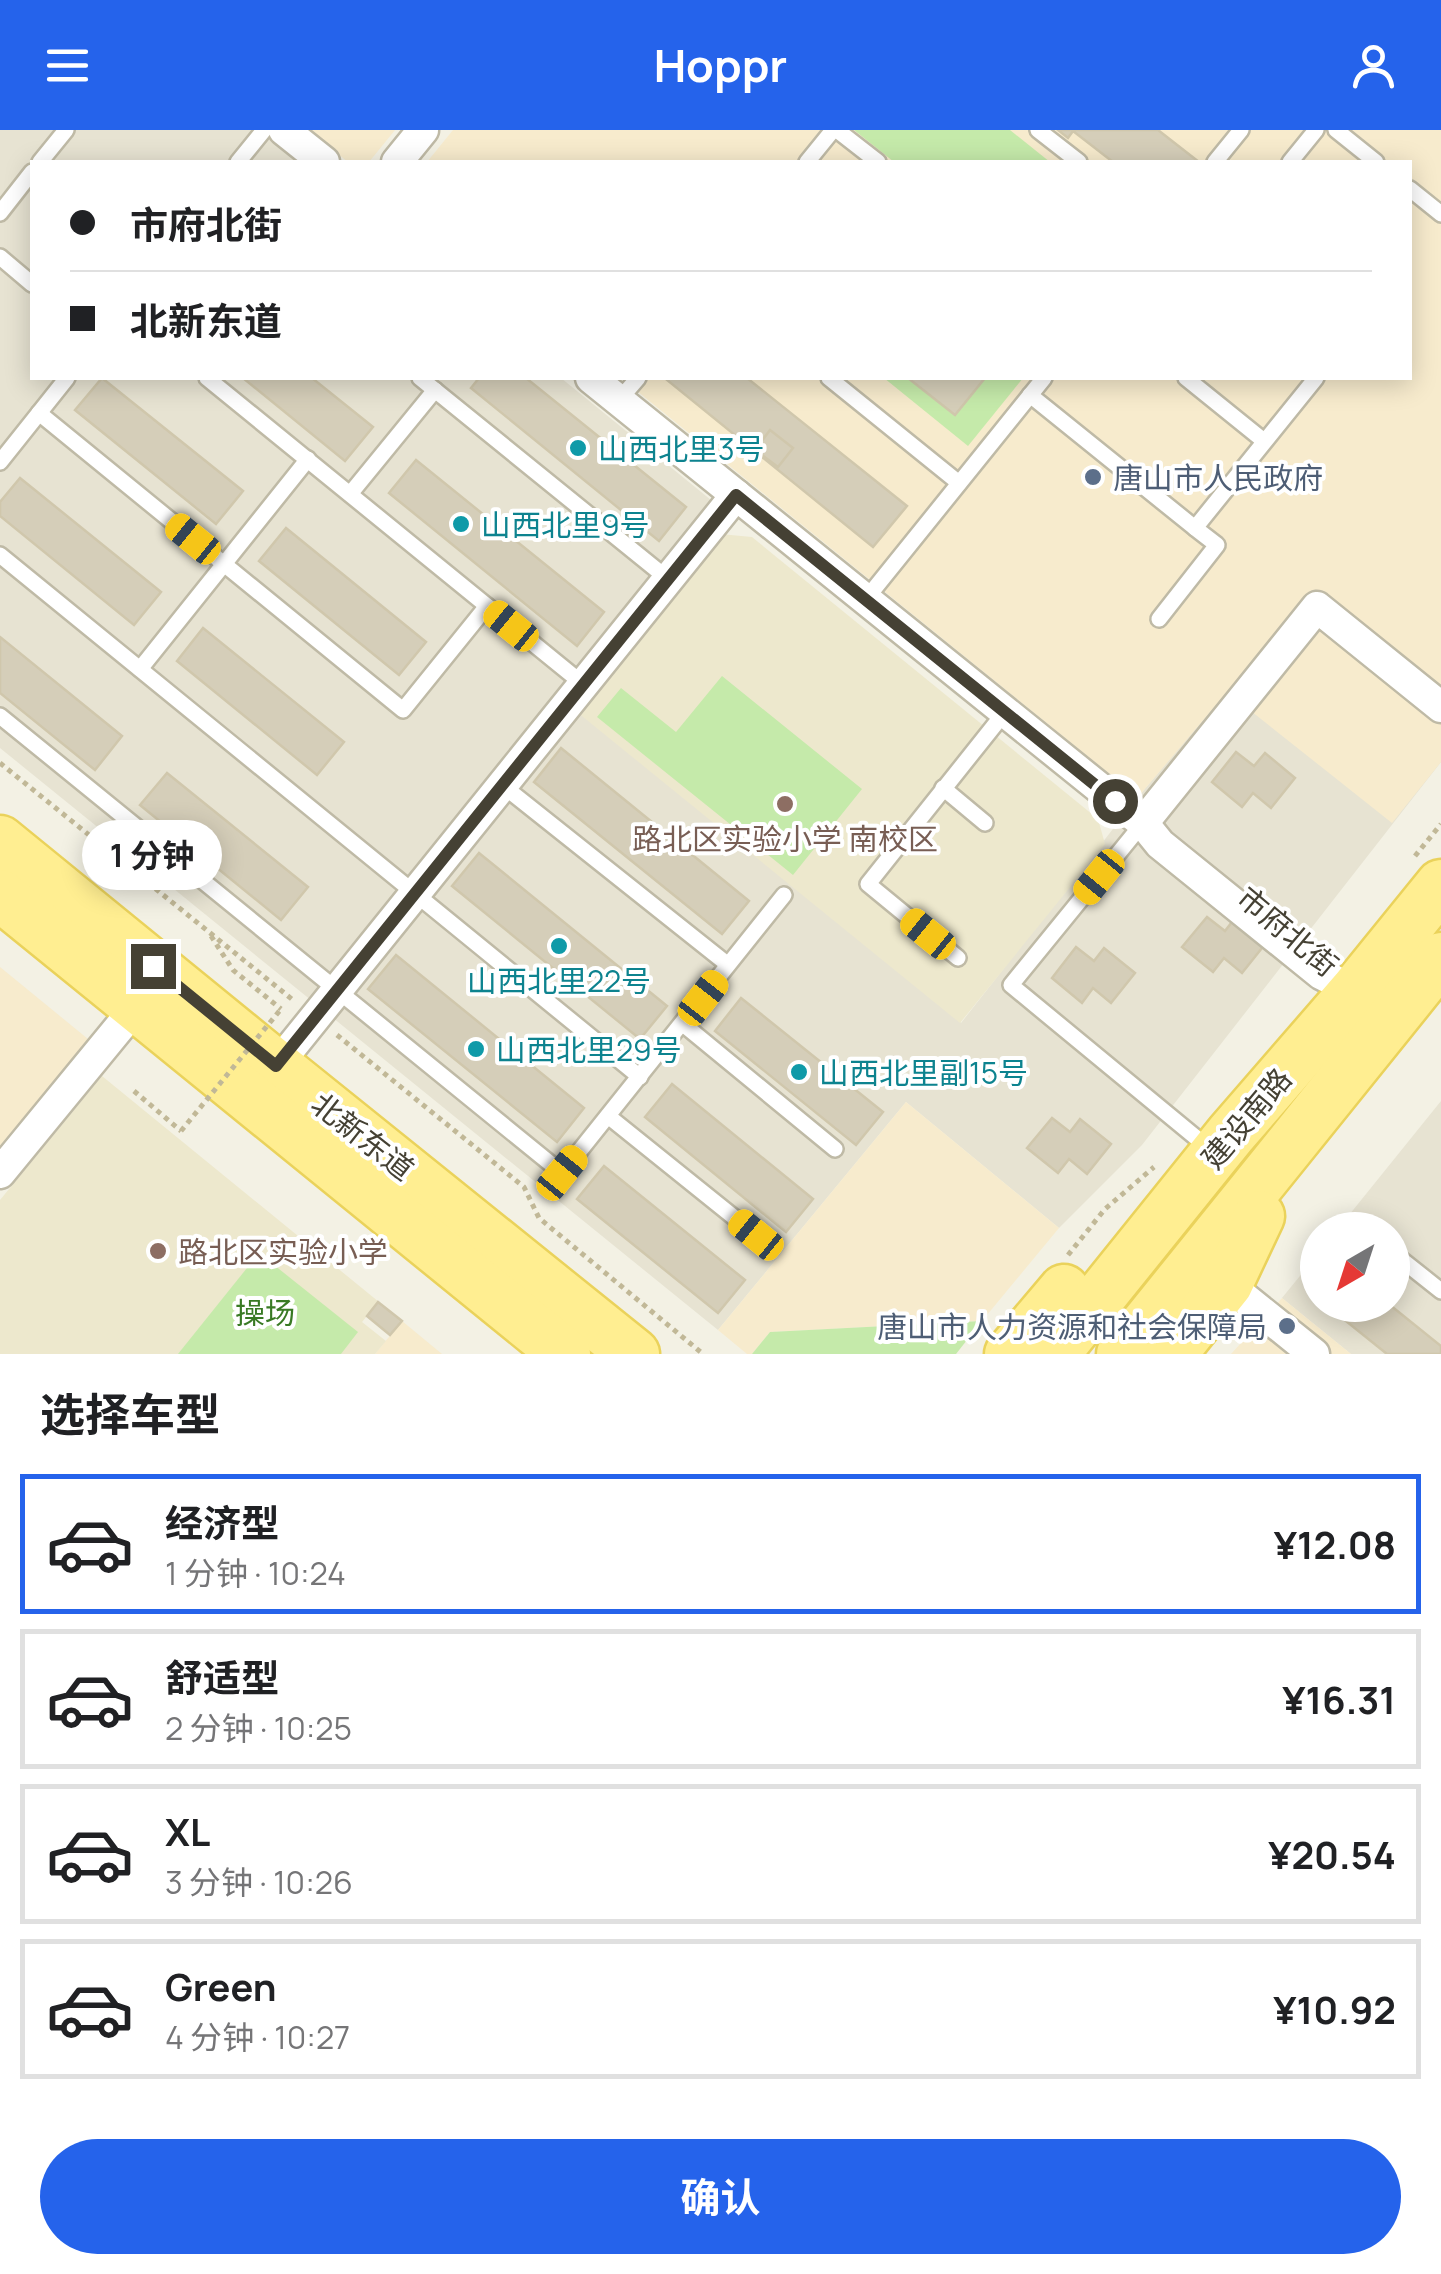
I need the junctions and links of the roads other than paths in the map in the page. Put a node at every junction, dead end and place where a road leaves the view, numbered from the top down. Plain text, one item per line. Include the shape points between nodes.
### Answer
1 (66, 130) edge
2 (264, 130) edge
3 (284, 130) edge
4 (423, 130) edge
5 (1038, 130) edge
6 (1241, 130) edge
7 (1316, 130) edge
8 (1336, 130) edge
9 (827, 133) edge
10 (42, 160) edge
11 (240, 160) edge
12 (322, 160) edge
13 (398, 160) edge
14 (808, 160) edge
15 (874, 160) edge
16 (1076, 160) edge
17 (1217, 160) edge
18 (1292, 160) edge
19 (1374, 160) edge
20 (30, 175) edge
21 (1412, 191) edge
22 (0, 213) edge
23 (1441, 214) edge
24 (0, 257) edge
25 (30, 282) edge
26 (66, 380) edge
27 (209, 380) edge
28 (422, 380) edge
29 (598, 380) edge
30 (831, 380) edge
31 (1042, 380) edge
32 (1188, 380) edge
33 (1314, 380) edge
34 (628, 389) edge
35 (435, 390) junction
36 (1030, 395) junction
37 (39, 414) junction
38 (1264, 441) junction
39 (308, 460) junction
40 (0, 462) edge
41 (959, 483) junction
42 (350, 494) junction
43 (736, 495) junction
44 (1195, 528) junction
45 (0, 555) edge
46 (224, 564) junction
47 (668, 580) junction
48 (866, 599) junction
49 (487, 606) junction
50 (1158, 619) dead end
51 (140, 670) junction
52 (583, 684) junction
53 (1441, 707) edge
54 (1005, 712) junction
55 (0, 716) edge
56 (502, 785) junction
57 (943, 788) junction
58 (986, 823) dead end
59 (1143, 823) junction
60 (0, 841) edge
61 (1441, 885) edge
62 (414, 893) junction
63 (0, 895) edge
64 (784, 895) dead end
65 (958, 958) dead end
66 (1441, 958) edge
67 (722, 960) dead end
68 (336, 990) junction
69 (1355, 991) junction
70 (137, 1006) junction
71 (683, 1024) junction
72 (276, 1066) junction
73 (640, 1077) junction
74 (608, 1116) junction
75 (1218, 1140) junction
76 (1292, 1146) junction
77 (835, 1148) dead end
78 (0, 1173) edge
79 (410, 1230) junction
80 (484, 1232) junction
81 (756, 1235) dead end
82 (1410, 1266) edge
83 (1228, 1284) junction
84 (1441, 1291) edge
85 (518, 1354) edge
86 (565, 1354) edge
87 (634, 1354) edge
88 (674, 1354) edge
89 (1010, 1354) edge
90 (1054, 1354) edge
91 (1122, 1354) edge
92 (1171, 1354) edge
93 (1314, 1354) edge

1 - 10 lane
2 - 11 lane
3 - 12 street
4 - 13 street
5 - 16 lane
6 - 17 lane
7 - 18 lane
8 - 19 lane
9 - 14 lane
9 - 15 lane
20 - 22 lane
21 - 23 lane
24 - 25 lane
26 - 37 lane
27 - 39 lane
28 - 35 lane
29 - 34 street, 市府北街
30 - 41 lane
31 - 36 lane
32 - 38 lane
33 - 38 lane
34 - 43 street, 市府北街
35 - 42 lane
35 - 47 lane
36 - 41 lane
36 - 44 lane
37 - 40 lane
37 - 46 lane
38 - 44 lane
39 - 42 lane
39 - 46 lane
41 - 48 lane
42 - 49 lane
43 - 47 street
43 - 48 street, 市府北街
44 - 50 lane via 1217,545
45 - 51 lane
46 - 49 lane via 402,710
46 - 51 lane
47 - 52 street
48 - 54 street, 市府北街
49 - 52 lane
51 - 62 lane
52 - 56 street
53 - 59 street via 1317,607
54 - 57 lane
54 - 59 street, 市府北街
55 - 68 lane
56 - 62 street
56 - 67 lane
57 - 58 lane
57 - 65 lane via 868,884
59 - 69 street, 市府北街 via 1169,832 1330,962
59 - 75 lane via 1011,986
60 - 72 main road, 北新东道
61 - 69 main road, 建设南路
62 - 68 street
62 - 73 lane
63 - 70 main road, 北新东道
64 - 71 lane
66 - 76 main road, 建设南路
68 - 72 street
68 - 74 lane via 562,1173
69 - 75 main road, 建设南路
70 - 78 street
70 - 79 main road, 北新东道
71 - 73 lane
71 - 77 lane
72 - 80 main road, 北新东道
73 - 74 lane
74 - 81 lane
75 - 89 main road via 1122,1220
75 - 90 main road, 建设南路
76 - 83 main road
76 - 91 main road, 建设南路
79 - 85 main road
79 - 86 main road, 北新东道
80 - 87 main road, 北新东道
80 - 88 main road via 554,1262
82 - 84 lane
83 - 92 main road
83 - 93 street

